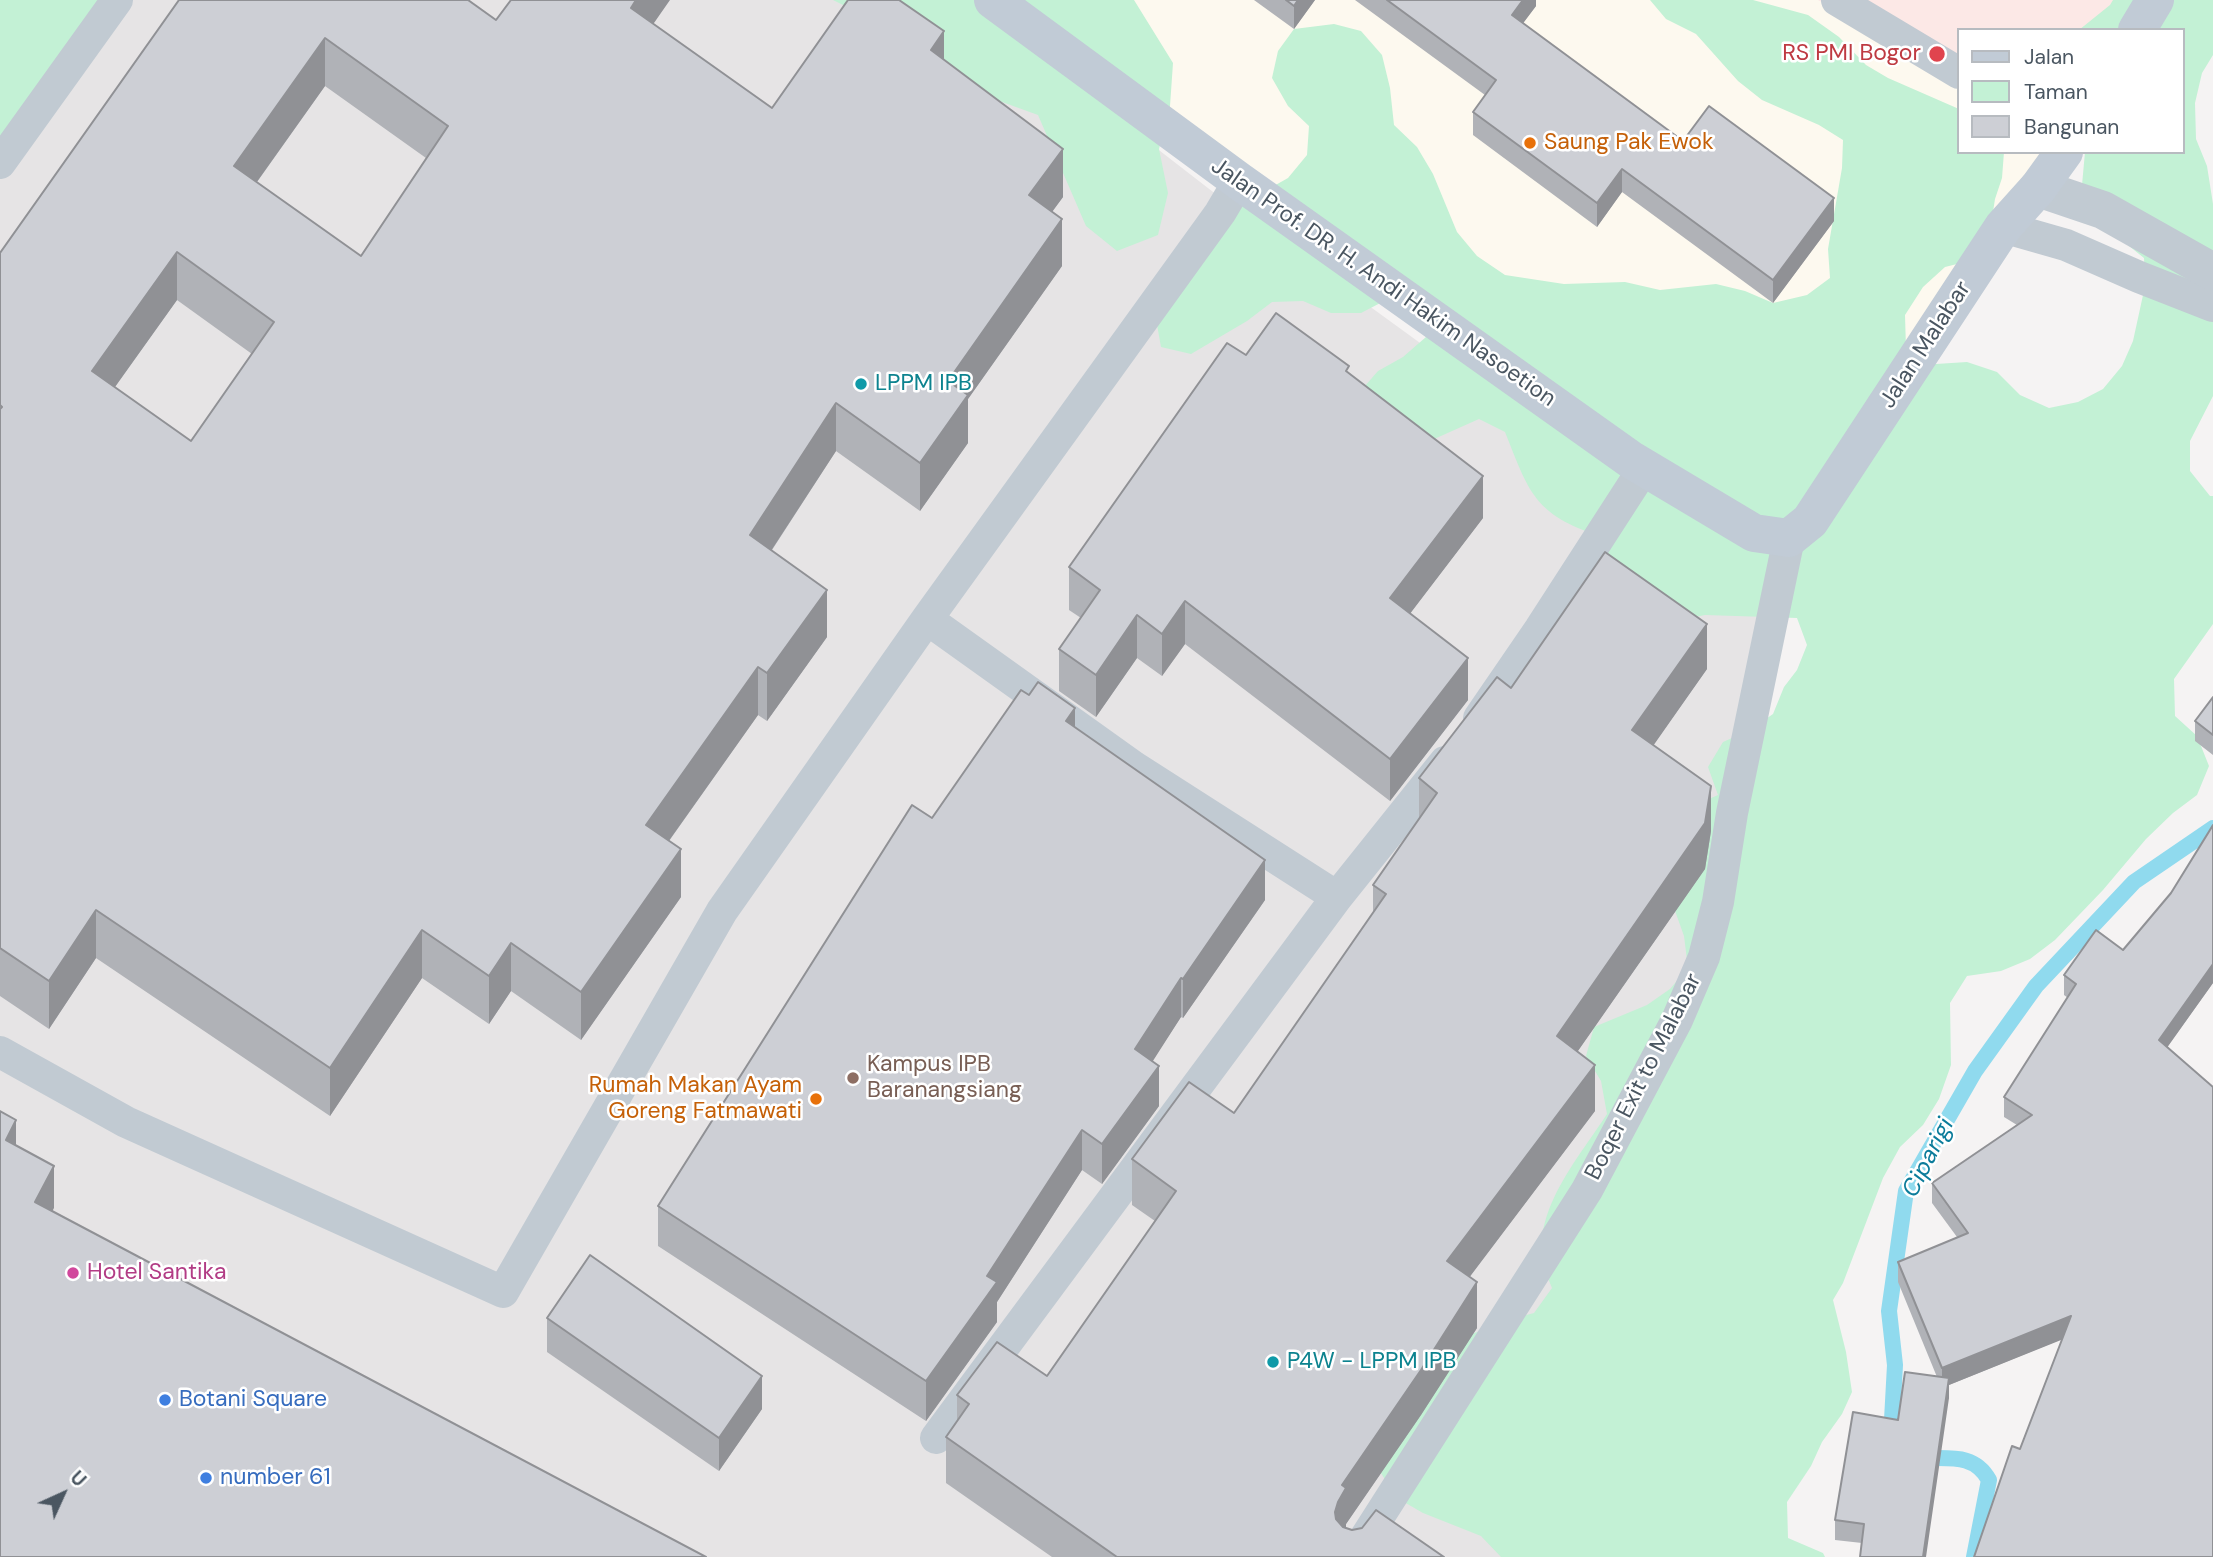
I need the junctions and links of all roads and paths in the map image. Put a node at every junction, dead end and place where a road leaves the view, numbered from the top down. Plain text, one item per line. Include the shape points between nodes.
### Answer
1 (117, 0) edge
2 (993, 0) edge
3 (1837, 0) edge
4 (2155, 0) edge
5 (2138, 28) edge
6 (1958, 72) edge
7 (2063, 154) edge
8 (0, 163) edge
9 (1239, 181) junction
10 (2038, 188) junction
11 (2003, 227) junction
12 (2213, 272) edge
13 (2213, 306) edge
14 (1644, 468) junction
15 (1789, 538) junction
16 (927, 619) junction
17 (1338, 897) junction
18 (0, 1052) edge
19 (936, 1438) dead end
20 (1353, 1557) edge

1 - 8 lane
2 - 9 street, Jalan Prof. DR. H. Andi Hakim Nasoetion
3 - 6 lane
4 - 5 street
7 - 10 street, Jalan Malabar
9 - 14 street, Jalan Prof. DR. H. Andi Hakim Nasoetion
9 - 16 lane
10 - 11 street, Jalan Malabar
10 - 12 street via 2103,210
11 - 13 lane via 2066,245
11 - 15 street, Jalan Malabar via 1810,521
14 - 15 street, Jalan Prof. DR. H. Andi Hakim Nasoetion via 1754,533
14 - 17 lane via 1468,733
15 - 20 lane, Boqer Exit to Malabar via 1718,902 1704,957 1678,1020 1587,1190
16 - 17 lane via 1134,767
16 - 18 lane via 722,911 503,1292 125,1122
17 - 19 lane

